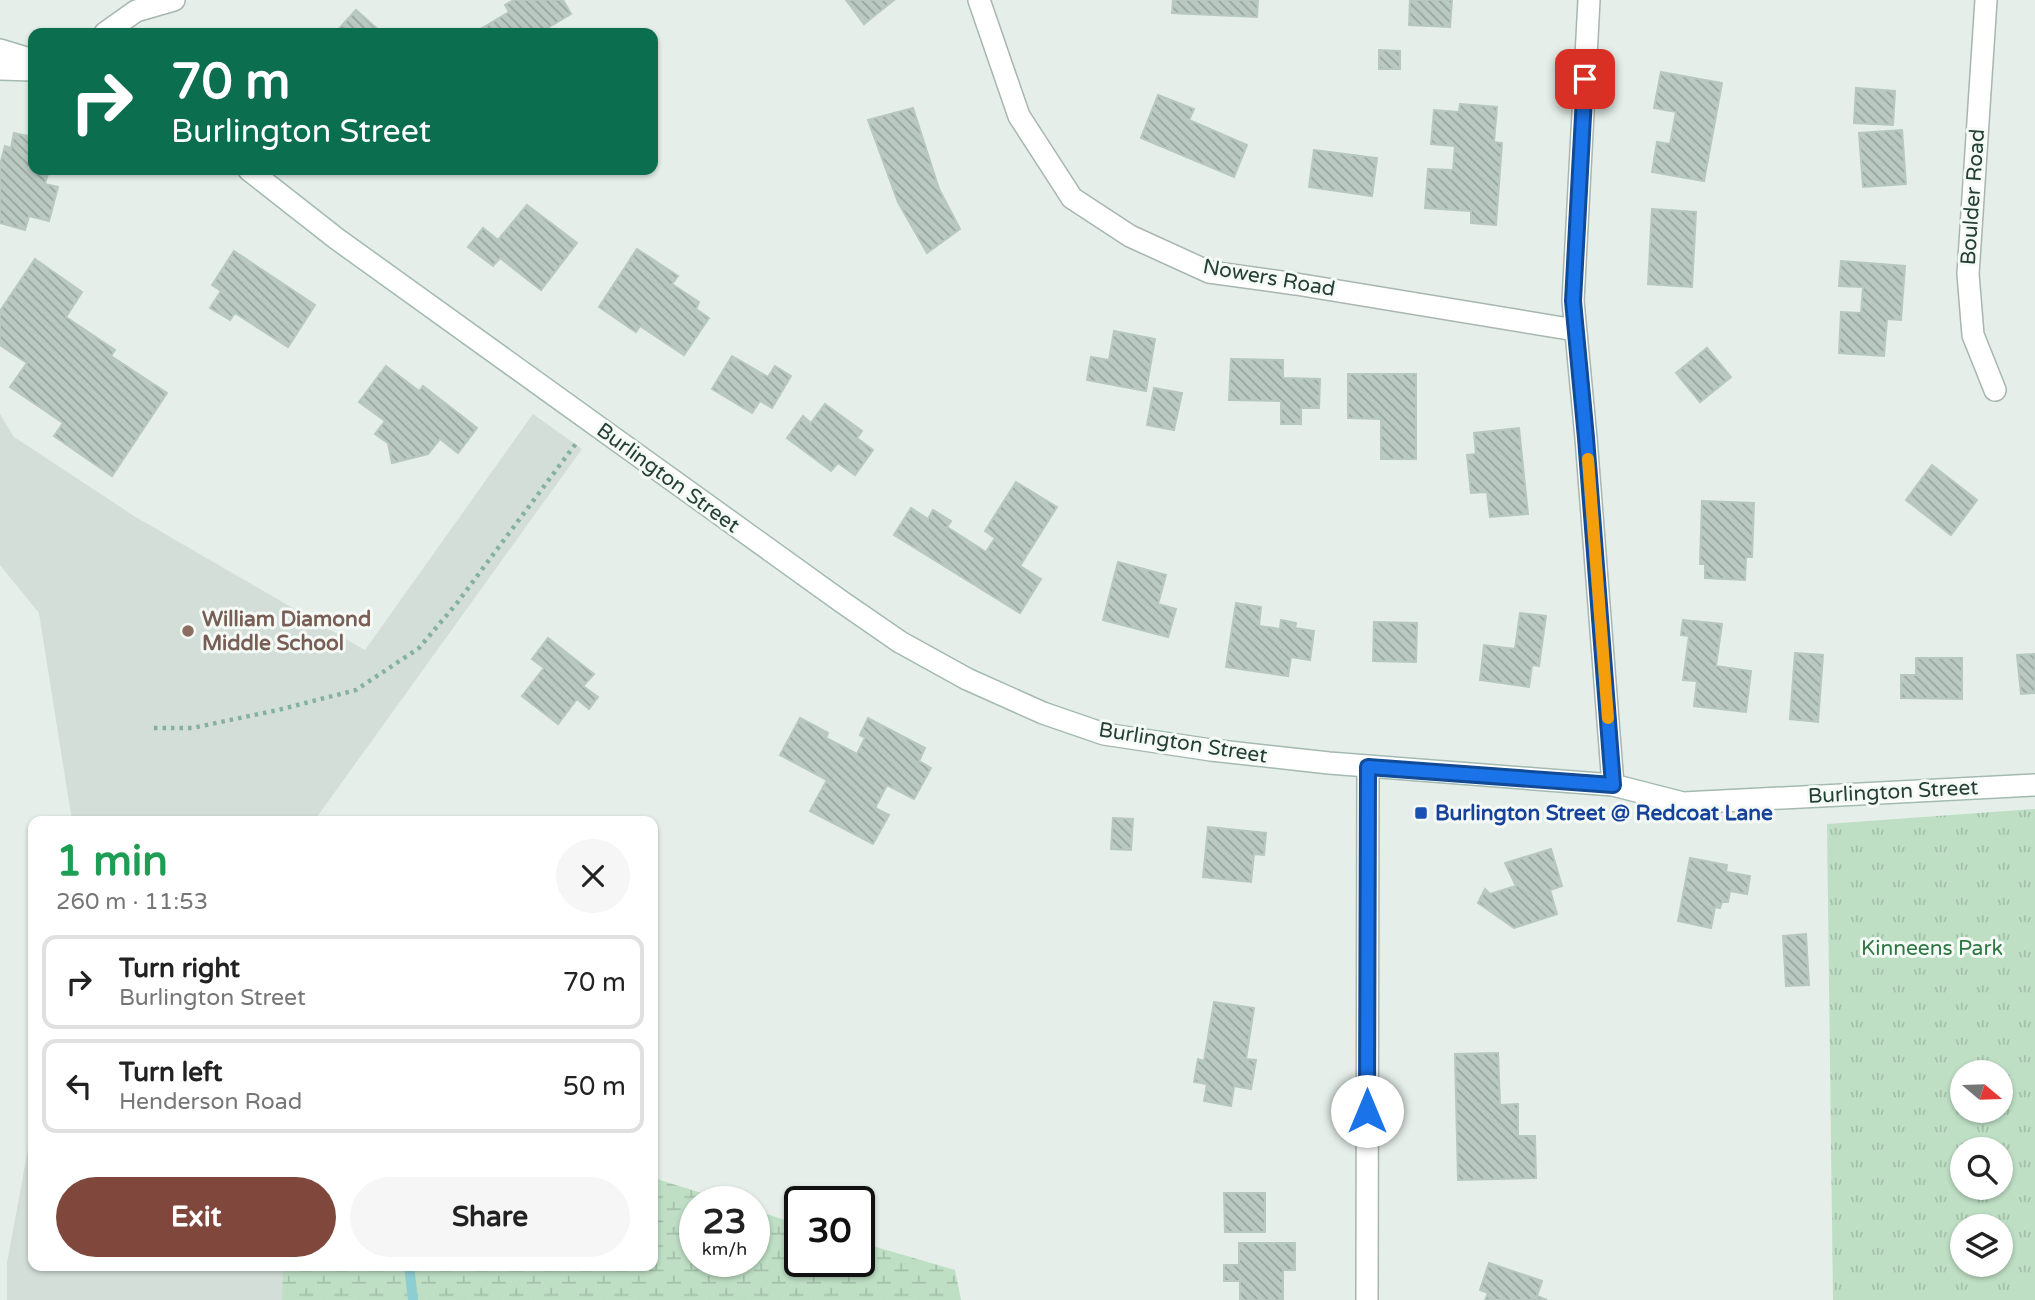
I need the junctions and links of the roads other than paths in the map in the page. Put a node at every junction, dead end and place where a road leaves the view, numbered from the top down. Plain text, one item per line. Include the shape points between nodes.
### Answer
1 (174, 0) edge
2 (979, 0) edge
3 (1589, 0) edge
4 (1986, 0) edge
5 (113, 28) edge
6 (0, 50) edge
7 (28, 58) edge
8 (0, 69) edge
9 (28, 69) edge
10 (255, 175) edge
11 (1575, 330) junction
12 (1995, 390) dead end
13 (1368, 767) junction
14 (1613, 785) junction
15 (2035, 785) edge
16 (1367, 1300) edge

1 - 5 street via 136,11
2 - 11 street, Nowers Road via 1019,116 1072,198 1130,236 1209,272
3 - 11 street
4 - 12 street, Boulder Road via 1968,274 1973,335
6 - 7 street
8 - 9 street
10 - 13 street, Burlington Street via 590,423 900,642 967,679 1104,734
11 - 14 street
13 - 14 street, Burlington Street
13 - 16 street
14 - 15 street, Burlington Street via 1683,803

